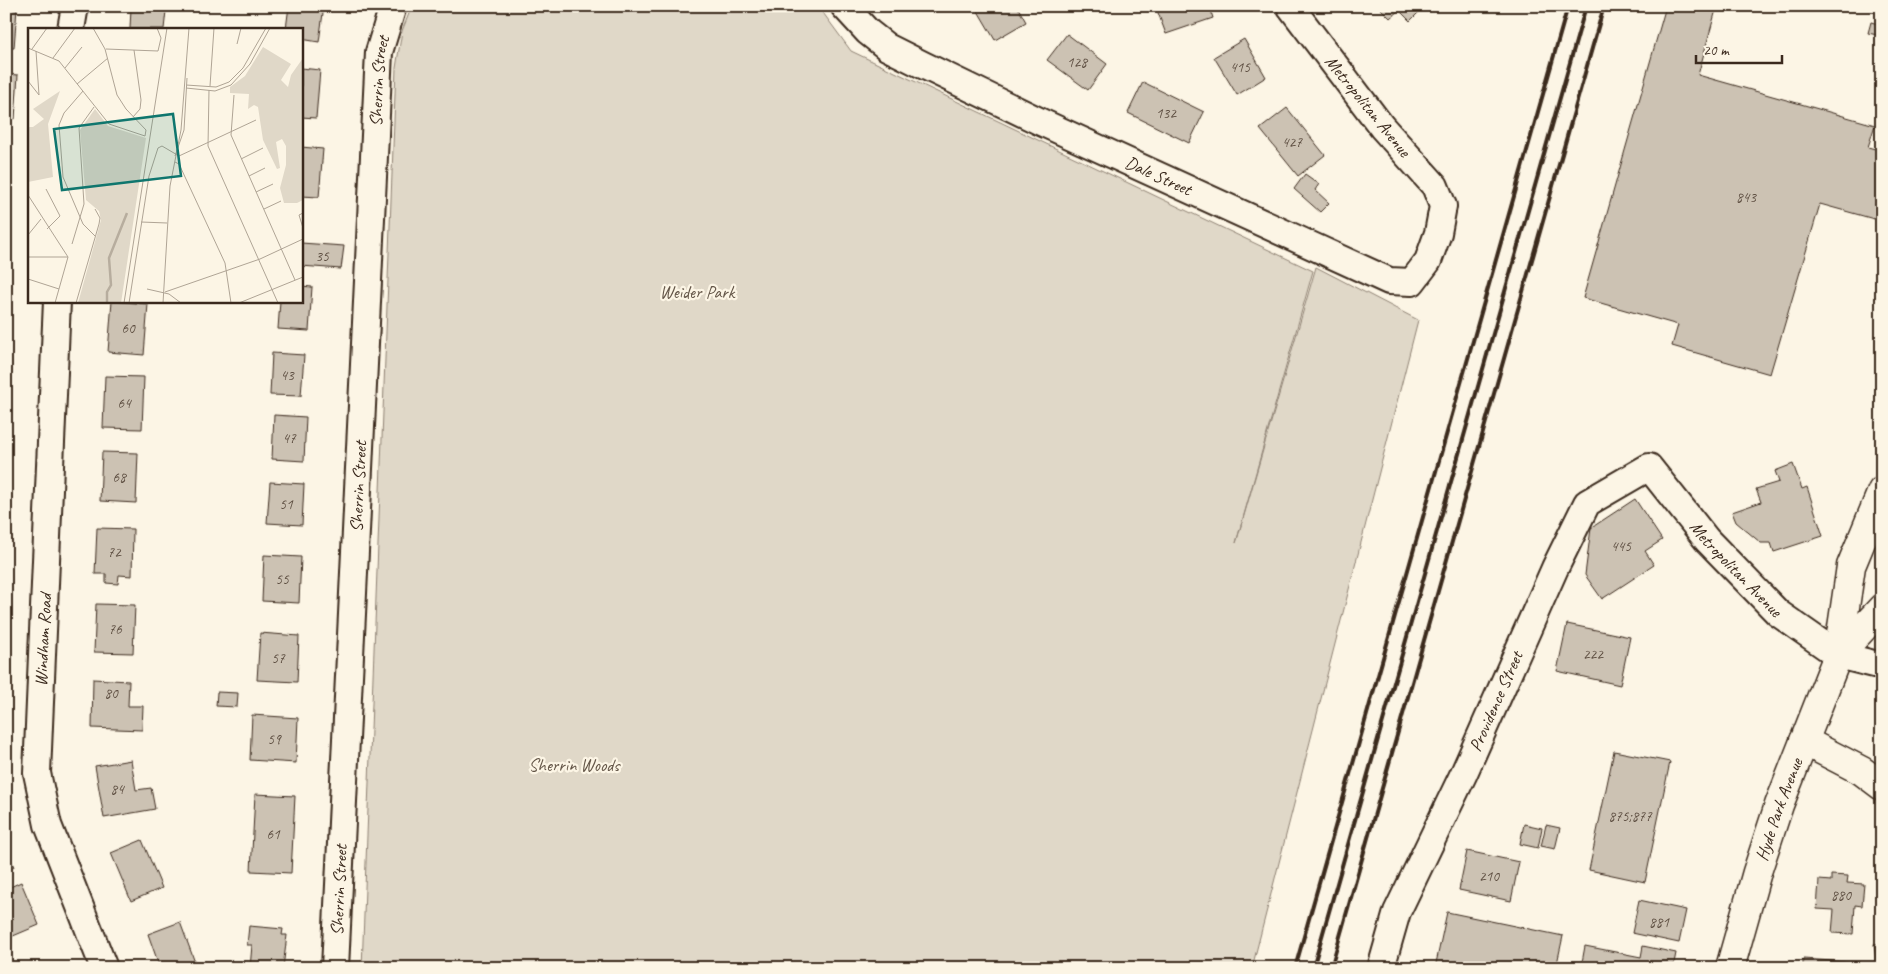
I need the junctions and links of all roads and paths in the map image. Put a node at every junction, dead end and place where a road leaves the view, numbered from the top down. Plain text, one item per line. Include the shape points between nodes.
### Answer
1 (76, 6) edge
2 (393, 6) edge
3 (844, 6) edge
4 (1290, 6) edge
5 (71, 28) edge
6 (1442, 206) joint
7 (58, 302) edge
8 (1649, 467) joint
9 (1882, 491) edge
10 (1882, 608) edge
11 (1838, 656) junction
12 (1882, 666) edge
13 (1804, 741) junction
14 (1882, 786) edge
15 (104, 968) edge
16 (335, 968) edge
17 (1382, 968) edge
18 (1730, 968) edge

1 - 5 street
2 - 16 street, Sherrin Street via 379,52
3 - 6 street, Dale Street via 881,42 923,65 1389,281 1412,282 1428,261 1438,233
4 - 6 street, Metropolitan Avenue via 1382,127 1435,186
7 - 15 street, Windham Road via 37,773 48,825
8 - 11 street, Metropolitan Avenue via 1707,540 1778,613
8 - 17 street, Providence Street via 1587,503 1397,912
9 - 11 main road, Hyde Park Avenue via 1851,566
10 - 11 main road, Hyde Park Avenue
11 - 12 street
11 - 13 main road, Hyde Park Avenue
13 - 14 main road via 1862,770
13 - 18 main road, Hyde Park Avenue via 1757,872

